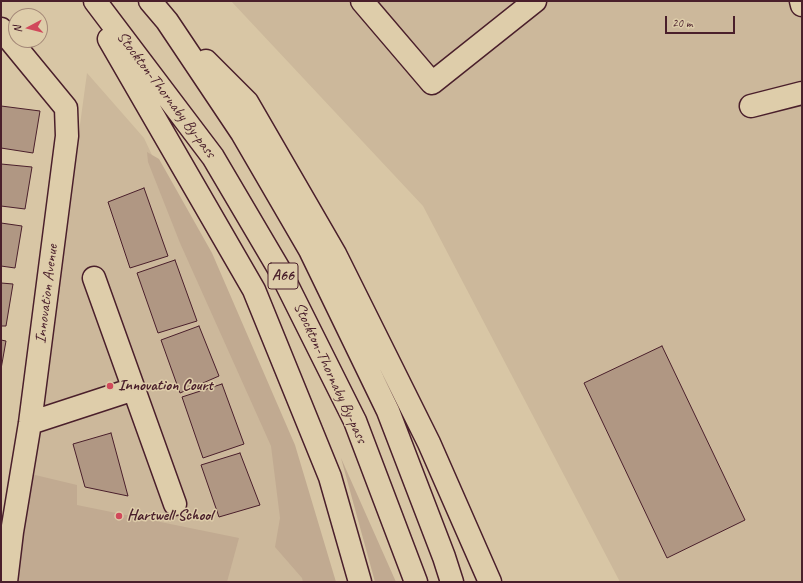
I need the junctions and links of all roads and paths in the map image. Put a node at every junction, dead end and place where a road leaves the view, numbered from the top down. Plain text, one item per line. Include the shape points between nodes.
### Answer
1 (87, 1) edge
2 (95, 1) edge
3 (150, 1) edge
4 (362, 1) edge
5 (535, 1) edge
6 (801, 1) edge
7 (802, 4) edge
8 (167, 21) junction
9 (1, 29) edge
10 (802, 92) edge
11 (751, 106) dead end
12 (94, 278) dead end
13 (134, 389) junction
14 (30, 423) junction
15 (175, 504) dead end
16 (7, 531) edge
17 (6, 582) edge
18 (360, 582) edge
19 (416, 582) edge
20 (452, 582) edge
21 (490, 582) edge

1 - 18 main road, A66 via 254,290 330,477
2 - 19 main road, Stockton-Thornaby By-pass / A66 via 213,157 279,269 356,421
3 - 8 main road, A66
4 - 5 main road via 432,83
6 - 7 main road
8 - 20 main road, A66 via 242,133 310,250 388,411
8 - 21 main road, A66 via 247,102 335,254 429,443
9 - 14 main road, Innovation Avenue via 66,108 67,136
10 - 11 main road
12 - 13 main road
13 - 14 main road
13 - 15 main road
14 - 16 main road, Innovation Avenue
16 - 17 main road, Innovation Avenue

